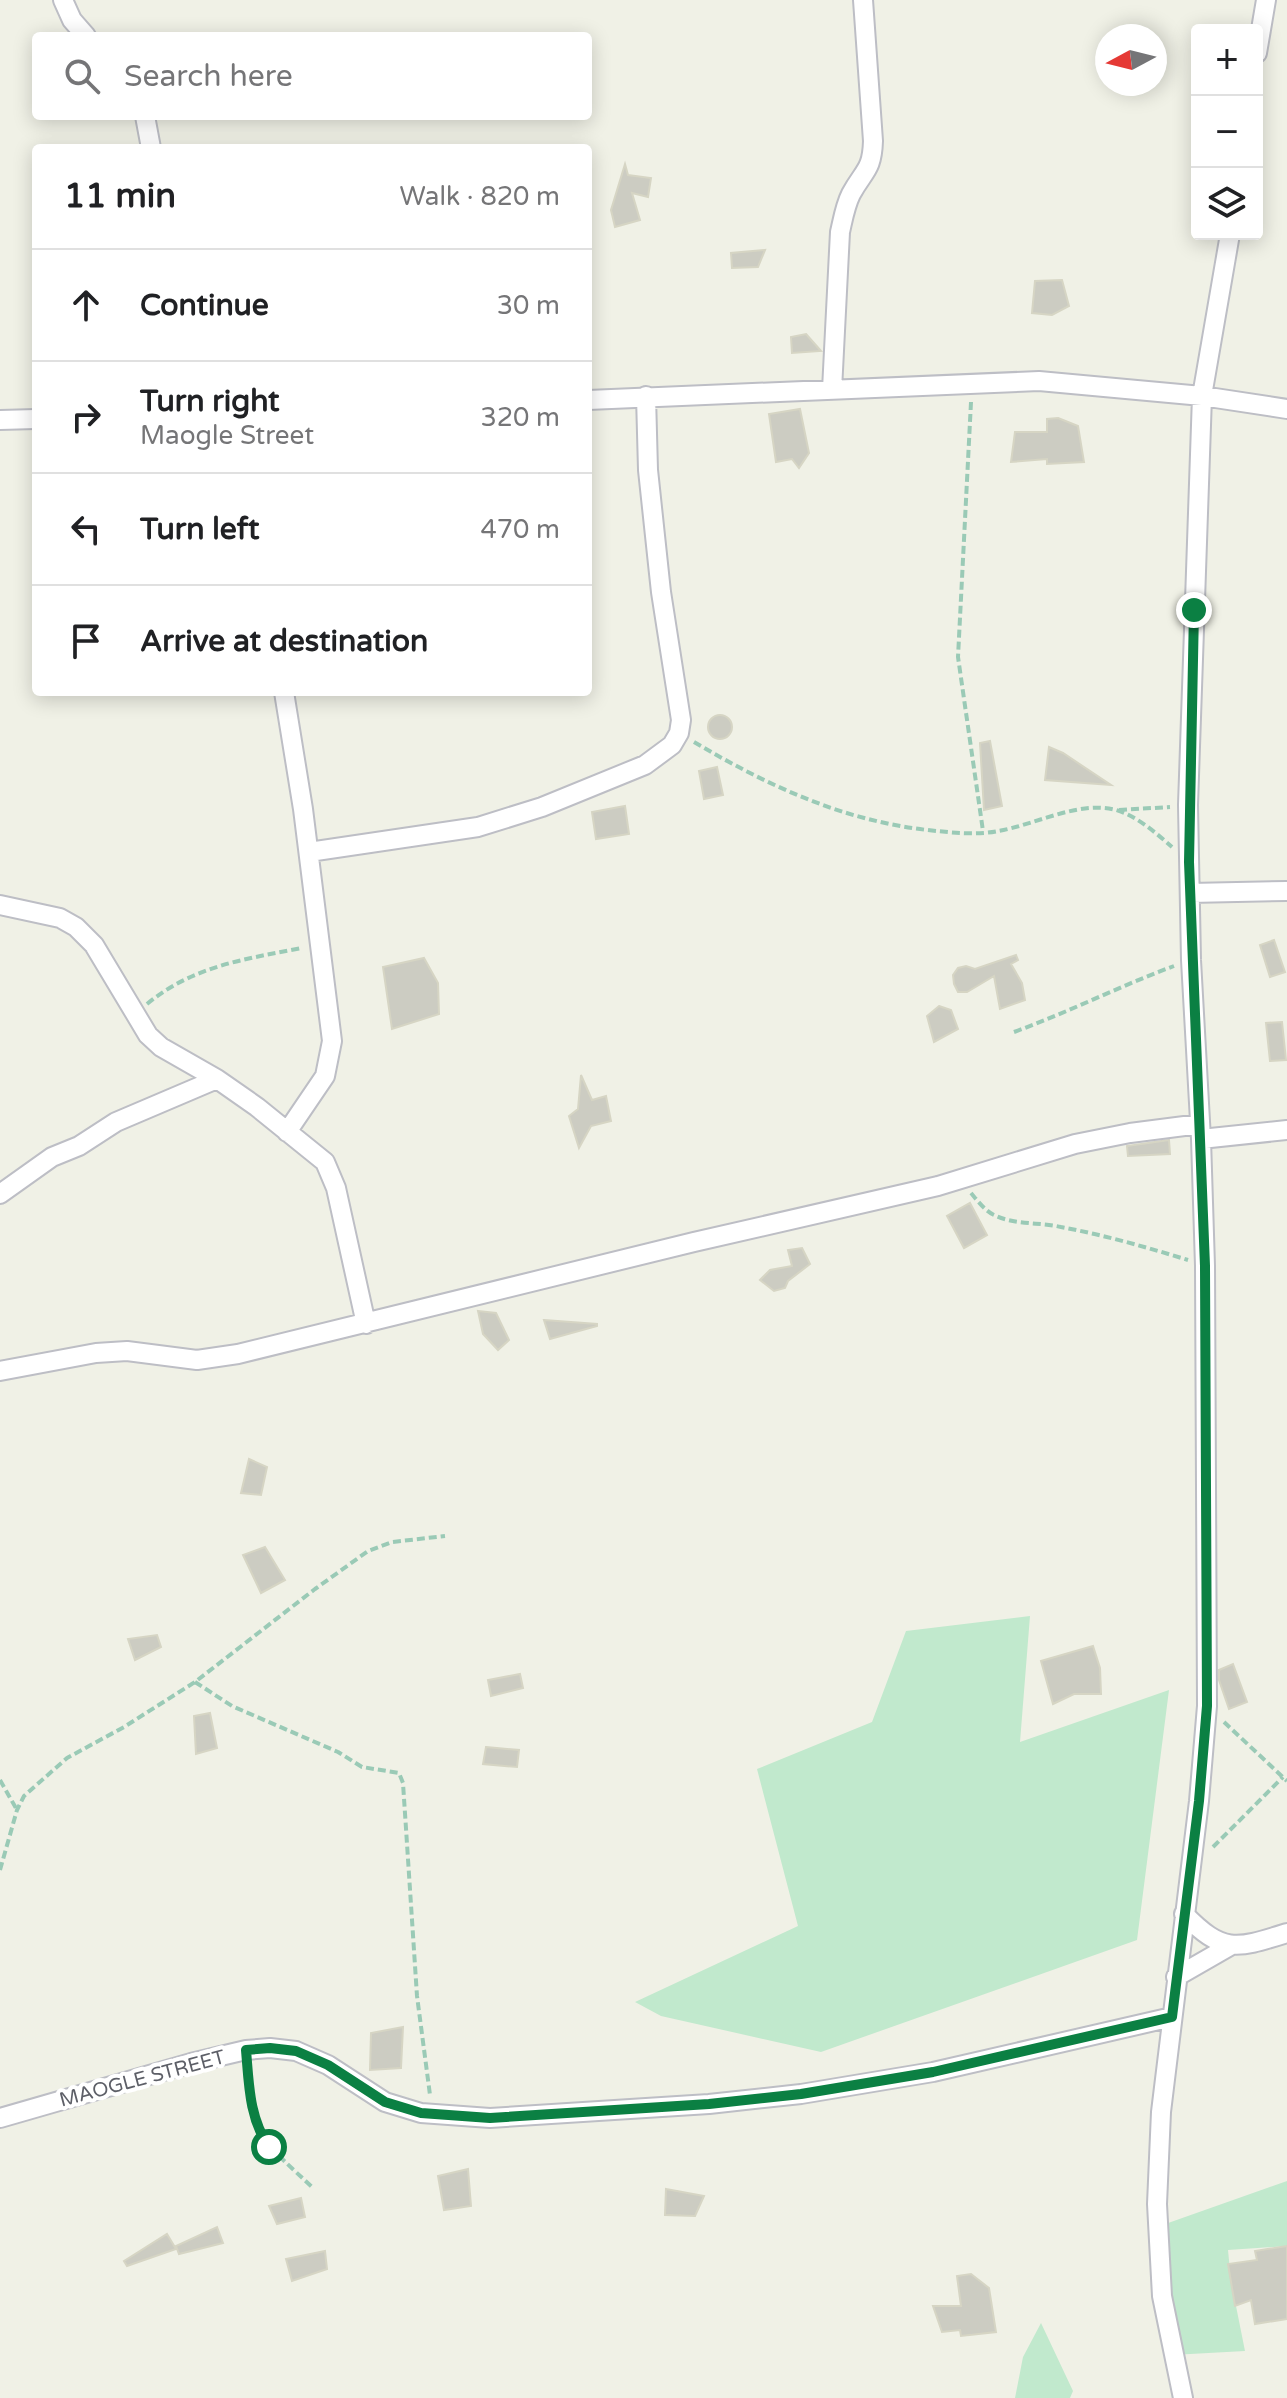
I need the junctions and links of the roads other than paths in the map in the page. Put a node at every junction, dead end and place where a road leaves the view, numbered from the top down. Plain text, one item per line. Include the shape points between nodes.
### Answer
1 (63, 0) edge
2 (863, 0) edge
3 (1266, 0) edge
4 (1262, 24) edge
5 (82, 32) edge
6 (146, 120) edge
7 (150, 144) edge
8 (1229, 240) edge
9 (832, 390) junction
10 (646, 396) junction
11 (1202, 396) junction
12 (592, 400) edge
13 (1287, 409) edge
14 (32, 419) edge
15 (0, 420) edge
16 (285, 696) edge
17 (309, 852) junction
18 (1287, 891) edge
19 (1190, 893) junction
20 (0, 905) edge
21 (217, 1079) junction
22 (1287, 1130) edge
23 (1201, 1131) junction
24 (287, 1132) junction
25 (0, 1194) edge
26 (366, 1324) junction
27 (0, 1371) edge
28 (1184, 1914) junction
29 (1287, 1933) edge
30 (1230, 1946) junction
31 (1176, 1977) junction
32 (1172, 2017) junction
33 (0, 2118) edge
34 (1183, 2398) edge

1 - 5 street
2 - 9 street via 872,163 852,192 840,232
3 - 4 street
6 - 7 street
8 - 11 street
9 - 10 street
9 - 11 street via 1039,381
10 - 12 street
10 - 17 street via 661,592 681,720 672,745 645,765 478,827
11 - 13 street
11 - 19 street via 1188,805
14 - 15 street
16 - 17 street
17 - 24 street via 332,1041 325,1076
18 - 19 street
19 - 23 street
20 - 21 street via 60,918 76,927 94,945 148,1035
21 - 24 street
21 - 25 street via 116,1122 52,1157
22 - 23 street
23 - 26 street via 1130,1133 1075,1144 960,1179
23 - 28 street via 1207,1706
24 - 26 street via 325,1162 336,1188
26 - 27 street via 197,1360 127,1351
28 - 30 street via 1213,1940
28 - 31 street
29 - 30 street
30 - 31 street
31 - 32 street
32 - 33 street, MAOGLE STREET via 933,2072 709,2104 490,2118 432,2114 385,2102 296,2051 270,2048 191,2063
32 - 34 street via 1157,2204 1162,2296

